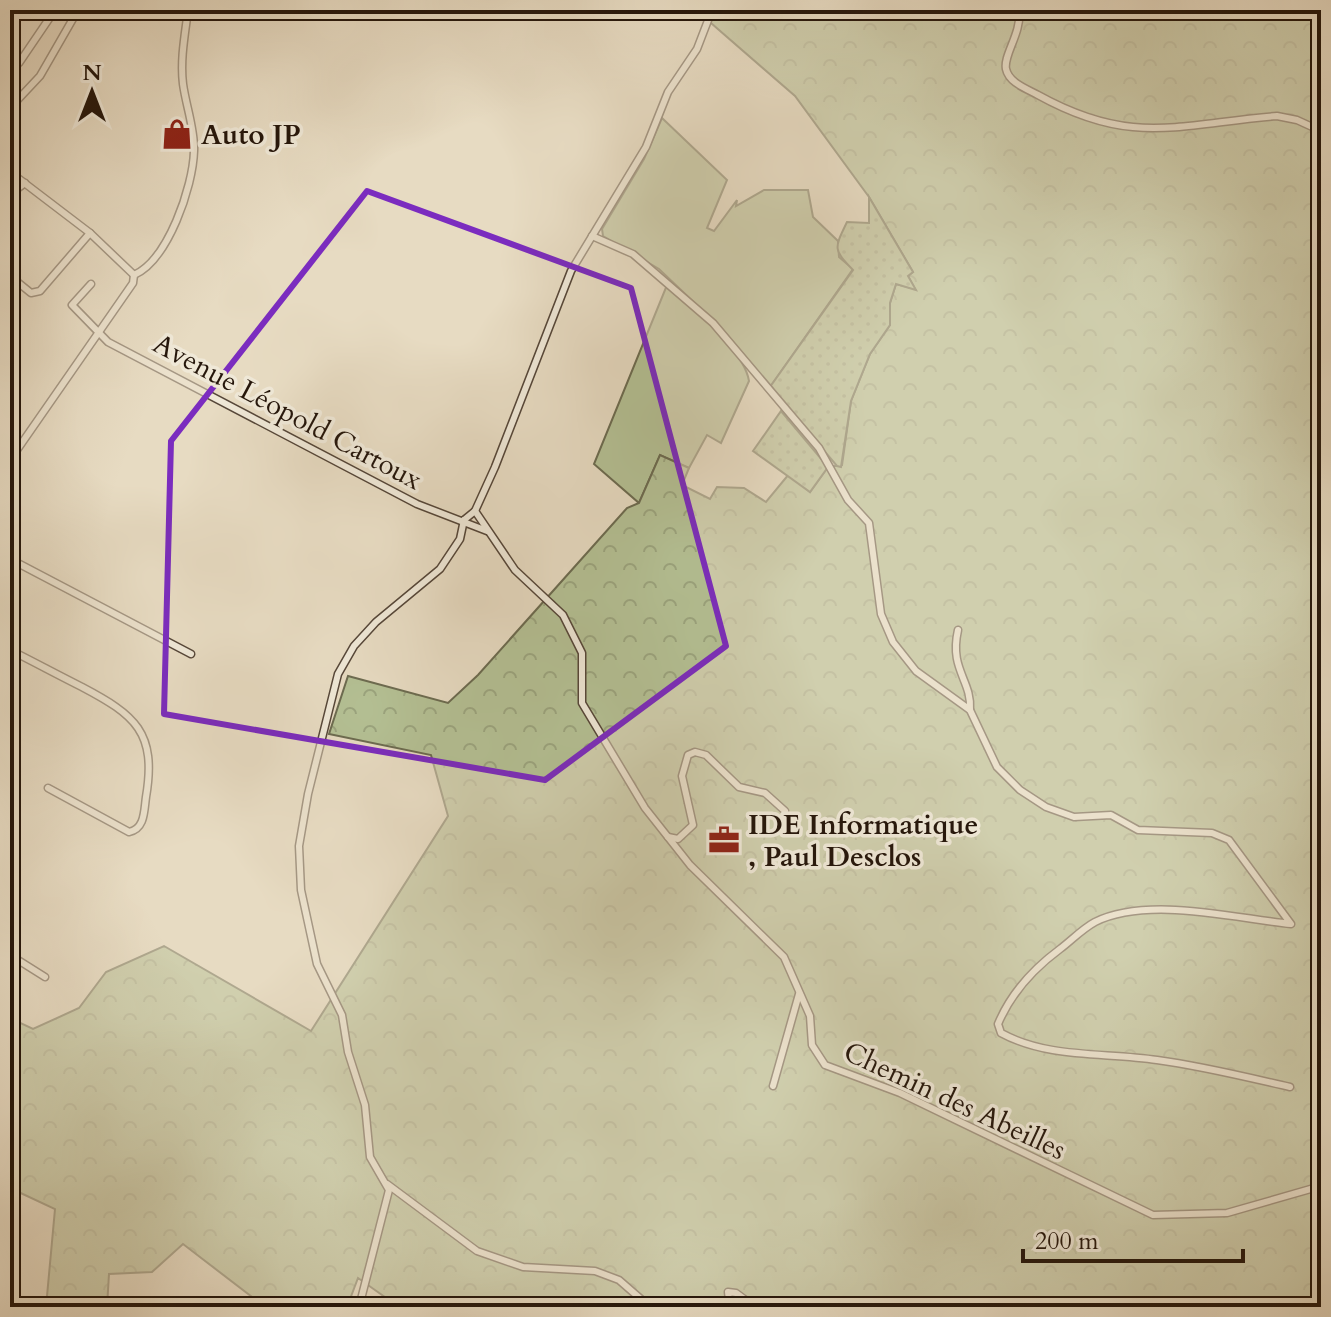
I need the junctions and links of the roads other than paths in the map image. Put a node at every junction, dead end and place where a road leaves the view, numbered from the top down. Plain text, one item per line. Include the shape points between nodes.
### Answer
1 (55, 10) edge
2 (78, 10) edge
3 (188, 10) edge
4 (712, 10) edge
5 (1019, 10) edge
6 (19, 63) dead end
7 (10, 108) edge
8 (1321, 131) edge
9 (10, 172) edge
10 (25, 183) junction
11 (10, 194) edge
12 (90, 233) junction
13 (592, 236) junction
14 (134, 275) junction
15 (10, 276) edge
16 (91, 284) dead end
17 (100, 330) junction
18 (10, 460) edge
19 (475, 511) junction
20 (464, 520) junction
21 (488, 532) junction
22 (10, 559) edge
23 (958, 630) dead end
24 (10, 650) edge
25 (191, 654) dead end
26 (970, 710) junction
27 (48, 788) dead end
28 (785, 811) dead end
29 (668, 837) junction
30 (10, 955) edge
31 (45, 977) dead end
32 (799, 994) junction
33 (773, 1086) dead end
34 (1290, 1087) dead end
35 (387, 1184) junction
36 (1321, 1186) edge
37 (359, 1307) edge
38 (650, 1307) edge
39 (737, 1307) edge
40 (755, 1307) edge

1 - 6 street
2 - 7 street via 40,76
3 - 14 street via 182,81 195,149 191,176 169,240
4 - 13 street via 697,49 668,92 646,147
5 - 8 street via 1007,72 1018,84 1071,113 1103,125 1144,130 1277,116
9 - 10 street
10 - 11 street
10 - 12 street
12 - 14 street
12 - 15 street via 40,291 31,293
13 - 19 street via 555,306
13 - 26 street via 633,254 713,323 819,448 848,500 869,523 881,614 893,642 916,671
14 - 17 street
16 - 17 street, Avenue Léopold Cartoux via 72,305
17 - 18 street
17 - 20 street, Avenue Léopold Cartoux via 120,349 417,504
19 - 20 street
19 - 21 street, Chemin des Abeilles
20 - 21 street, Chemin des Abeilles
20 - 35 street via 460,539 440,569 376,622 338,674 299,846 301,890 317,964 342,1015 365,1105 366,1142
21 - 29 street, Chemin des Abeilles via 515,570 563,615 582,653 582,703
22 - 25 street
23 - 26 street via 956,665
24 - 27 street via 121,708 137,725 149,752 144,812 136,831
26 - 34 street via 997,767 1020,790 1074,817 1111,815 1138,830 1212,833 1229,840 1291,924 1169,910 1126,911 1095,922 1045,959 1009,998 998,1024 1001,1033 1034,1047 1154,1059
28 - 29 street via 765,793 739,787 706,755 695,752 682,768 693,825 678,839
29 - 32 street, Chemin des Abeilles via 729,906 784,957
30 - 31 street
32 - 33 street
32 - 36 street, Chemin des Abeilles via 810,1016 812,1045 825,1065 900,1093 1153,1215 1227,1213
35 - 37 street via 387,1209
35 - 38 street via 477,1251 523,1267 595,1271 619,1280
39 - 40 street via 728,1292

